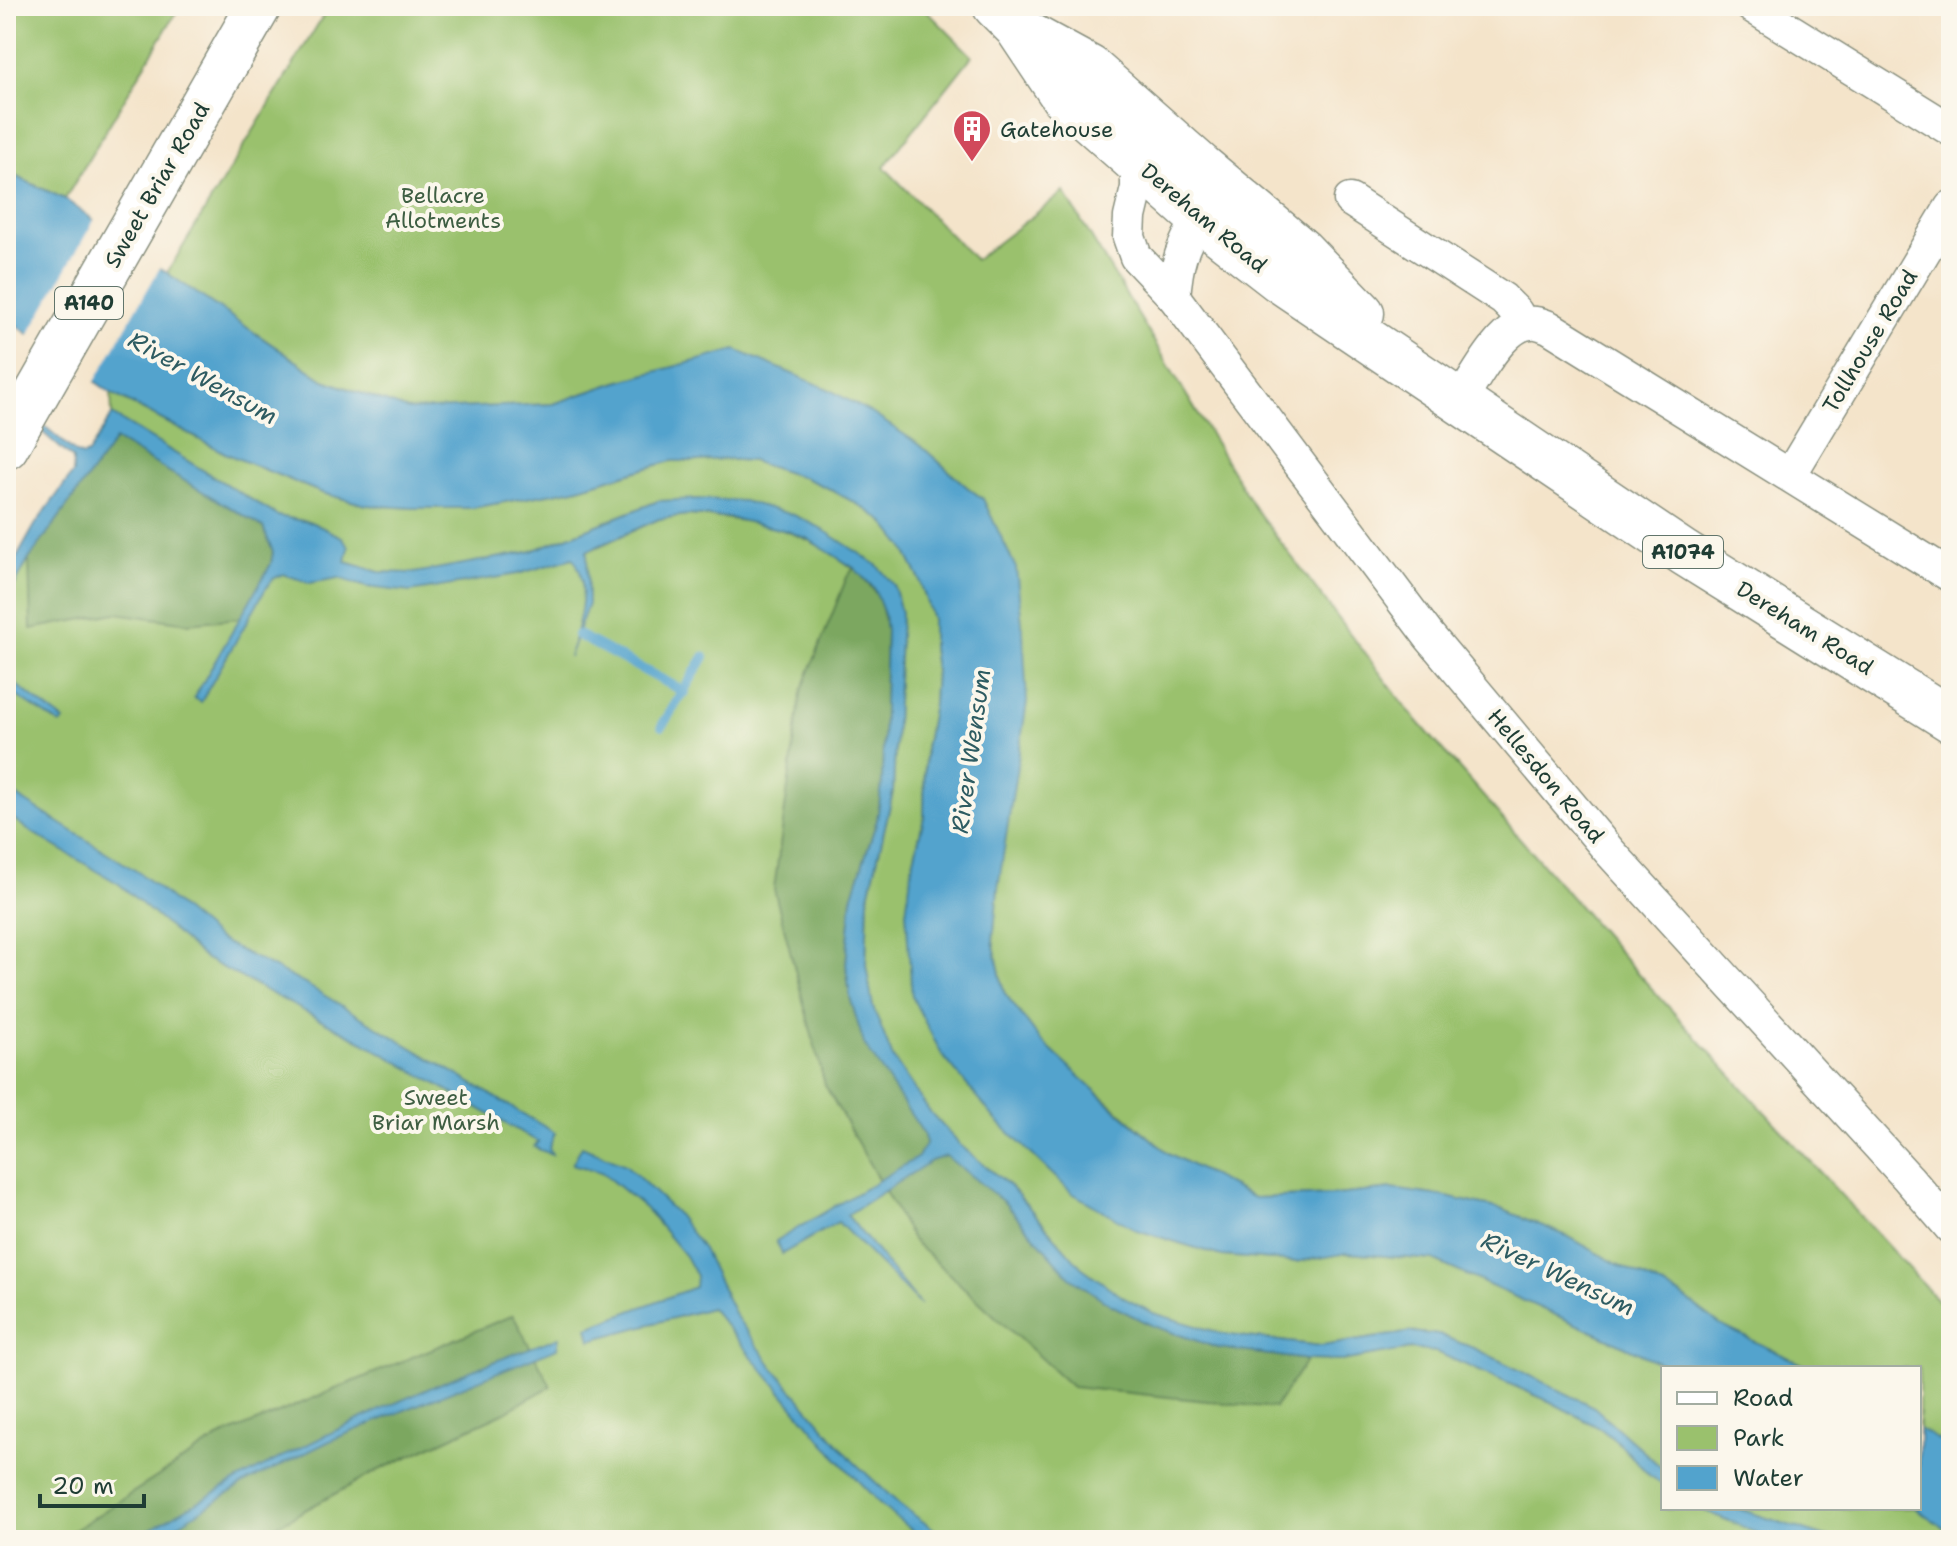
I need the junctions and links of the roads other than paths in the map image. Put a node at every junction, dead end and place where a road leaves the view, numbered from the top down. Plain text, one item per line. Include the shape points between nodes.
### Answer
1 (259, 6) edge
2 (1751, 6) edge
3 (1006, 17) edge
4 (1951, 130) edge
5 (1137, 161) junction
6 (1350, 200) dead end
7 (1951, 207) edge
8 (1199, 218) junction
9 (1174, 297) junction
10 (1523, 324) junction
11 (1422, 375) junction
12 (1460, 402) junction
13 (6, 447) edge
14 (1790, 475) junction
15 (1951, 576) edge
16 (1951, 720) edge
17 (1951, 1228) edge

1 - 13 highway, Sweet Briar Road / A140
2 - 4 street
3 - 5 highway, Dereham Road / A1074 via 1063,97
3 - 11 highway, Dereham Road / A1074 via 1090,68 1302,251
5 - 8 highway, Dereham Road / A1074
5 - 9 street, Hellesdon Road via 1129,237 1136,257
6 - 10 street via 1478,281 1503,299
7 - 14 street, Tollhouse Road
8 - 9 street via 1183,245
8 - 11 highway, Dereham Road / A1074 via 1279,280
9 - 17 street, Hellesdon Road via 1439,648 1610,852
10 - 12 street via 1500,342
10 - 14 street via 1549,327
11 - 12 highway, Dereham Road / A1074
12 - 16 highway, Dereham Road / A1074 via 1684,553
14 - 15 street

